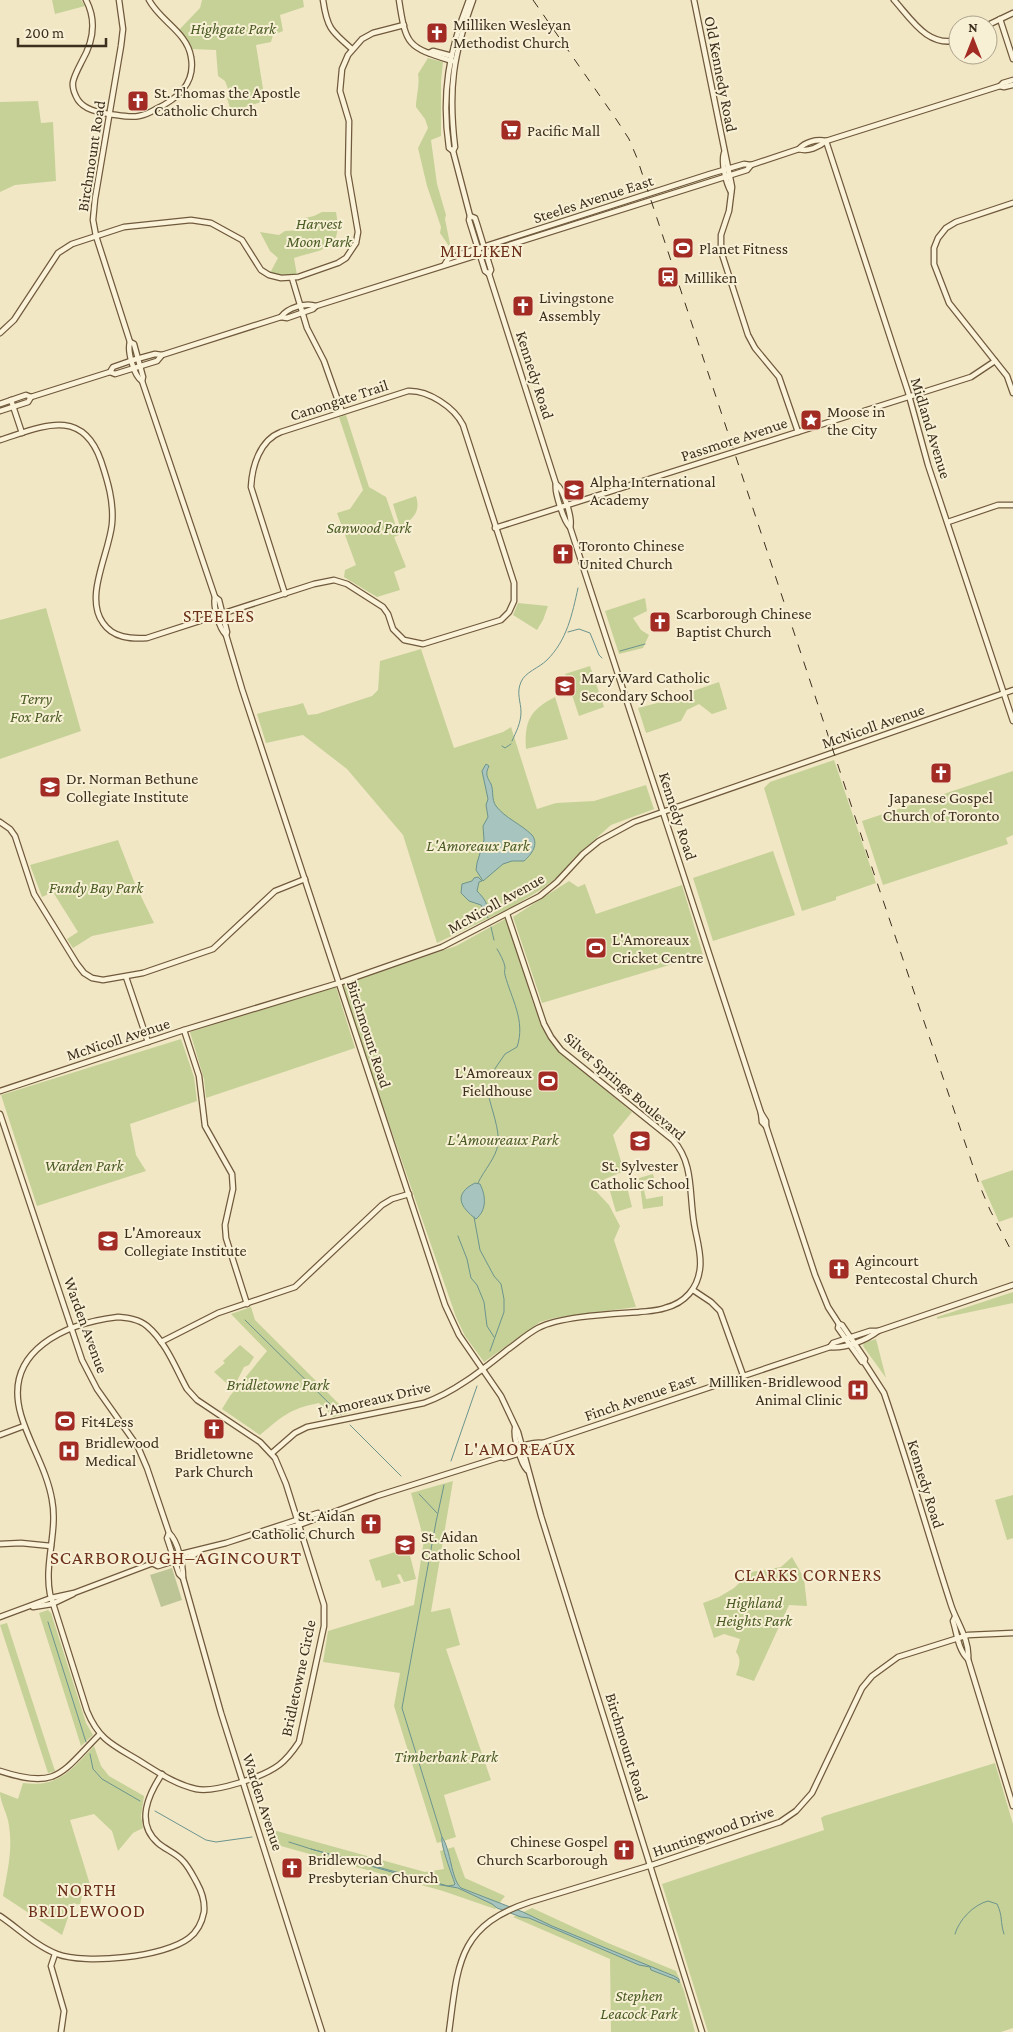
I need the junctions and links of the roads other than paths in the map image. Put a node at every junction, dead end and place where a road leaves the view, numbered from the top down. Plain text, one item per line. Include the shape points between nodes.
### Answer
1 (86, 0) edge
2 (119, 0) edge
3 (149, 0) edge
4 (323, 0) edge
5 (399, 0) edge
6 (469, 0) edge
7 (473, 0) edge
8 (694, 0) edge
9 (894, 0) edge
10 (1013, 13) edge
11 (1000, 20) joint
12 (404, 25) junction
13 (948, 41) edge
14 (352, 49) junction
15 (452, 59) junction
16 (1013, 59) edge
17 (1013, 80) edge
18 (1013, 85) edge
19 (1000, 86) junction
20 (110, 114) junction
21 (826, 141) junction
22 (751, 165) junction
23 (727, 169) junction
24 (728, 175) junction
25 (1013, 203) edge
26 (470, 216) junction
27 (96, 236) junction
28 (484, 247) junction
29 (478, 252) junction
30 (486, 253) junction
31 (489, 274) junction
32 (292, 278) junction
33 (316, 306) junction
34 (300, 307) junction
35 (302, 313) junction
36 (282, 317) junction
37 (0, 333) edge
38 (130, 342) junction
39 (162, 356) junction
40 (138, 359) junction
41 (132, 360) junction
42 (994, 361) junction
43 (140, 366) junction
44 (134, 368) junction
45 (110, 372) junction
46 (142, 382) junction
47 (1013, 393) edge
48 (909, 396) junction
49 (31, 397) junction
50 (11, 400) junction
51 (0, 404) edge
52 (13, 406) junction
53 (0, 410) edge
54 (342, 412) junction
55 (798, 432) junction
56 (22, 433) junction
57 (0, 440) edge
58 (1013, 505) edge
59 (564, 506) junction
60 (948, 522) junction
61 (495, 528) junction
62 (285, 594) junction
63 (220, 615) junction
64 (1013, 690) edge
65 (1004, 692) junction
66 (1013, 721) edge
67 (664, 812) junction
68 (0, 822) edge
69 (305, 879) junction
70 (507, 914) junction
71 (126, 977) junction
72 (339, 983) junction
73 (184, 1030) junction
74 (148, 1042) junction
75 (0, 1091) edge
76 (0, 1114) edge
77 (409, 1194) junction
78 (1013, 1285) edge
79 (693, 1290) junction
80 (247, 1304) junction
81 (72, 1328) junction
82 (878, 1331) junction
83 (848, 1338) junction
84 (161, 1342) junction
85 (852, 1343) junction
86 (830, 1347) junction
87 (482, 1369) junction
88 (743, 1375) junction
89 (24, 1426) junction
90 (0, 1435) edge
91 (521, 1450) junction
92 (272, 1453) junction
93 (298, 1522) junction
94 (0, 1544) edge
95 (51, 1546) junction
96 (176, 1558) junction
97 (52, 1601) junction
98 (0, 1617) edge
99 (1013, 1632) edge
100 (960, 1637) junction
101 (100, 1734) junction
102 (0, 1771) edge
103 (162, 1774) junction
104 (243, 1780) junction
105 (1013, 1806) edge
106 (650, 1865) junction
107 (0, 1916) edge
108 (55, 1954) junction
109 (61, 2032) edge
110 (322, 2032) edge
111 (449, 2032) edge
112 (702, 2032) edge

1 - 20 main road via 92,18 92,35 72,84 81,104 90,110
2 - 20 main road, Birchmount Road via 123,29
3 - 20 main road via 158,15 188,47 192,62 190,78 178,97 144,115
4 - 14 main road via 331,31
5 - 12 main road
6 - 15 main road, Kennedy Road
7 - 15 main road, Kennedy Road
8 - 23 main road, Old Kennedy Road
9 - 13 main road via 928,36
10 - 11 main road
11 - 16 main road
12 - 14 main road via 373,32
12 - 15 main road via 411,44 420,50 433,51
14 - 32 main road via 342,69 340,91 349,121 348,174 358,227 357,239 350,254 342,261
15 - 26 main road, Kennedy Road via 445,106 449,148 453,151
17 - 19 main road, Steeles Avenue East
18 - 19 main road, Steeles Avenue East
19 - 21 main road, Steeles Avenue East
20 - 27 main road, Birchmount Road via 94,206
21 - 22 main road, Steeles Avenue East via 803,145 799,150
21 - 48 main road, Midland Avenue
22 - 23 main road, Steeles Avenue East
22 - 24 main road, Steeles Avenue East via 746,170
23 - 24 main road, Old Kennedy Road
23 - 28 main road, Steeles Avenue East
24 - 30 main road, Steeles Avenue East
24 - 55 main road, Old Kennedy Road via 731,192 721,235 721,251 748,335 779,377
25 - 42 main road via 948,226 938,238 934,253 934,264 949,303
26 - 28 main road, Kennedy Road via 475,218
26 - 29 main road, Kennedy Road
27 - 32 main road via 140,224 204,220 242,240 261,270 275,277
27 - 37 main road via 58,253 14,320
27 - 38 main road, Birchmount Road
28 - 29 main road, Steeles Avenue East
28 - 30 main road, Kennedy Road
29 - 30 main road, Steeles Avenue East
29 - 31 main road, Kennedy Road
29 - 33 main road, Steeles Avenue East via 450,264
30 - 31 main road, Kennedy Road via 491,270
31 - 59 main road, Kennedy Road via 555,488
32 - 34 main road
33 - 34 main road, Steeles Avenue East
33 - 35 main road, Steeles Avenue East
34 - 35 main road
34 - 36 main road, Steeles Avenue East via 285,312
35 - 36 main road, Steeles Avenue East
35 - 54 main road
36 - 39 main road, Steeles Avenue East
38 - 40 main road, Birchmount Road via 134,344
38 - 41 main road, Birchmount Road
39 - 40 main road, Steeles Avenue East via 155,354
39 - 43 main road, Steeles Avenue East
40 - 41 main road, Steeles Avenue East
40 - 43 main road, Birchmount Road
41 - 44 main road, Birchmount Road
41 - 45 main road, Steeles Avenue East via 113,367
42 - 47 main road via 1007,376
42 - 48 main road, Passmore Avenue via 974,376
43 - 44 main road, Steeles Avenue East
43 - 46 main road, Birchmount Road via 144,377
44 - 45 main road, Steeles Avenue East via 115,374
44 - 46 main road, Birchmount Road
45 - 49 main road, Steeles Avenue East
46 - 63 main road, Birchmount Road via 215,597 219,600
48 - 55 main road, Passmore Avenue
48 - 60 main road, Midland Avenue
49 - 50 main road, Steeles Avenue East via 26,395
49 - 52 main road, Steeles Avenue East via 28,402
50 - 51 main road, Steeles Avenue East
50 - 52 main road
52 - 53 main road, Steeles Avenue East
52 - 56 main road
54 - 61 main road, Canongate Trail via 412,391 427,394 451,410 463,425
54 - 62 main road, Canongate Trail via 273,435 262,447 251,476 252,495
55 - 59 main road, Passmore Avenue
56 - 57 main road, Canongate Trail
56 - 63 main road, Canongate Trail via 49,425 64,425 82,431 96,447 112,505 110,535 95,599 99,617 108,629 123,637 147,638
58 - 60 main road via 998,505
59 - 61 main road, Passmore Avenue
59 - 67 main road, Kennedy Road via 566,524 570,527
60 - 65 main road, Midland Avenue
61 - 62 main road, Canongate Trail via 515,595 509,612 495,623 428,644 415,643 398,634 383,607 339,580 321,582
62 - 63 main road, Canongate Trail
63 - 69 main road, Birchmount Road
64 - 65 main road, McNicoll Avenue
65 - 66 main road, Midland Avenue
65 - 67 main road, McNicoll Avenue
67 - 70 main road, McNicoll Avenue via 612,832 548,890
67 - 83 main road, Kennedy Road via 761,1118 815,1275 828,1307
68 - 71 main road via 15,836 34,894 80,968 95,979
69 - 71 main road via 275,891 213,950
69 - 72 main road, Birchmount Road
70 - 72 main road, McNicoll Avenue via 429,952
70 - 79 main road, Silver Springs Boulevard via 542,1020 551,1037 561,1050 673,1140 685,1158 701,1266
71 - 74 main road
72 - 73 main road, McNicoll Avenue
72 - 77 main road, Birchmount Road
73 - 74 main road, McNicoll Avenue
73 - 80 main road via 199,1076 205,1126 232,1174 226,1238
74 - 75 main road, McNicoll Avenue
76 - 81 main road, Warden Avenue
77 - 80 main road via 382,1205 295,1287
77 - 87 main road, Birchmount Road via 445,1305 459,1335
78 - 82 main road, Finch Avenue East
79 - 87 main road via 665,1309 544,1325
79 - 88 main road via 720,1311
80 - 84 main road via 218,1313
81 - 84 main road, Bridletowne Circle via 102,1319 132,1319 148,1326
81 - 89 main road, Bridletowne Circle via 42,1344 24,1367 18,1390
81 - 96 main road, Warden Avenue via 96,1389 138,1447
82 - 83 main road, Finch Avenue East
82 - 85 main road, Finch Avenue East
83 - 85 main road, Kennedy Road
83 - 86 main road, Finch Avenue East
84 - 92 main road, Bridletowne Circle via 187,1389 197,1400
85 - 86 main road, Finch Avenue East
85 - 100 main road, Kennedy Road via 884,1393
86 - 88 main road, Finch Avenue East
87 - 91 main road, Birchmount Road via 501,1396
87 - 92 main road, L'Amoreaux Drive via 424,1404 307,1427
88 - 91 main road, Finch Avenue East
89 - 90 main road
89 - 95 main road, Bridletowne Circle via 53,1501
91 - 93 main road, Finch Avenue East via 503,1453
91 - 106 main road, Birchmount Road
92 - 93 main road, Bridletowne Circle via 280,1466
93 - 96 main road, Finch Avenue East via 199,1551 193,1550
93 - 104 main road, Bridletowne Circle via 325,1614 302,1729 290,1756 279,1766
94 - 95 main road
95 - 97 main road, Bridletowne Circle via 48,1577
96 - 97 main road, Finch Avenue East via 157,1561
96 - 104 main road, Warden Avenue
97 - 98 main road, Finch Avenue East
97 - 101 main road, Bridletowne Circle via 87,1711
99 - 100 main road, Huntingwood Drive
100 - 105 main road, Kennedy Road
100 - 106 main road, Huntingwood Drive via 898,1657 872,1676 862,1688 812,1793 789,1817
101 - 102 main road via 68,1767 53,1777 33,1780
101 - 103 main road, Bridletowne Circle
103 - 104 main road, Bridletowne Circle via 197,1789 219,1788
103 - 108 main road via 147,1802 146,1820 156,1841 184,1861 200,1888 204,1904 200,1925 182,1943 141,1956 87,1959
104 - 110 main road, Warden Avenue
106 - 111 main road, Huntingwood Drive via 513,1908 486,1924 469,1943 459,1964
106 - 112 main road, Birchmount Road
107 - 108 main road
108 - 109 main road via 51,1966 64,2011

